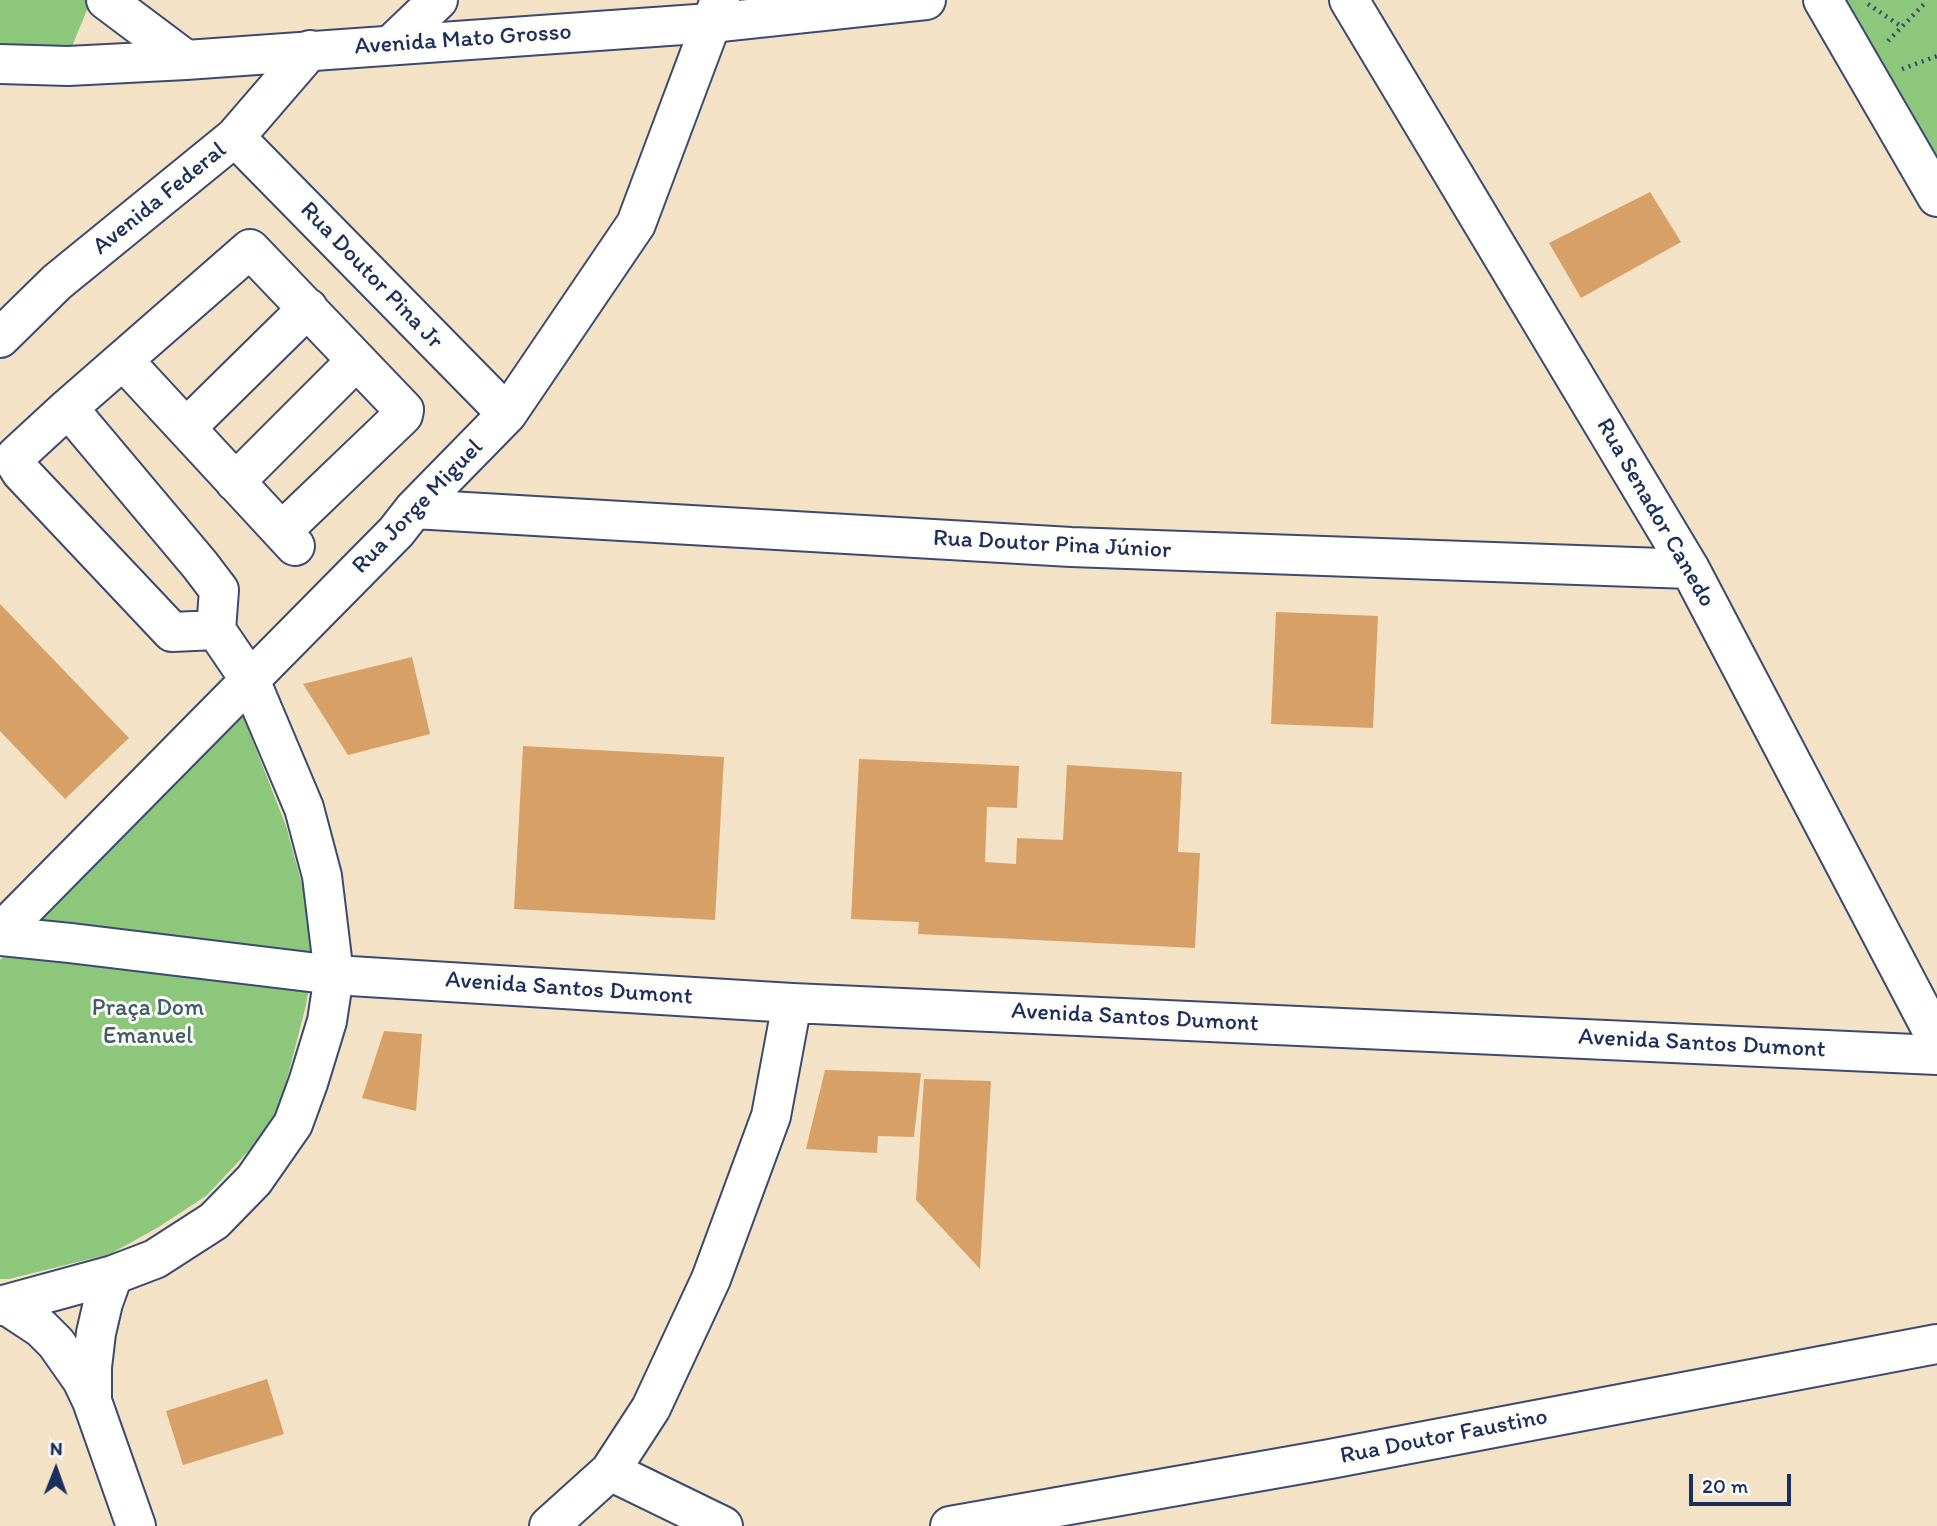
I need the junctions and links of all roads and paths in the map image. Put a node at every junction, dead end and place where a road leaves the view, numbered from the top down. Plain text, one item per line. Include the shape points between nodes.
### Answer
1 (106, 0) edge
2 (438, 0) edge
3 (926, 0) edge
4 (1349, 0) edge
5 (1823, 0) edge
6 (1861, 0) edge
7 (715, 11) edge
8 (1902, 27) dead end
9 (391, 45) junction
10 (310, 50) junction
11 (1937, 56) edge
12 (186, 60) junction
13 (0, 64) edge
14 (1896, 71) dead end
15 (235, 137) junction
16 (1937, 197) edge
17 (308, 309) junction
18 (0, 338) edge
19 (123, 360) junction
20 (356, 360) junction
21 (68, 408) junction
22 (508, 414) junction
23 (186, 428) junction
24 (235, 482) junction
25 (414, 509) junction
26 (1690, 569) junction
27 (216, 631) junction
28 (250, 680) junction
29 (0, 935) edge
30 (334, 975) junction
31 (792, 1003) junction
32 (1937, 1040) edge
33 (1937, 1055) edge
34 (113, 1275) junction
35 (3, 1305) edge
36 (1937, 1344) edge
37 (92, 1401) junction
38 (610, 1471) junction
39 (135, 1526) edge
40 (549, 1526) edge
41 (723, 1526) edge
42 (950, 1526) edge

1 - 12 street
2 - 9 street
3 - 7 street, Avenida Mato Grosso
4 - 26 street, Rua Senador Canedo
5 - 16 street
6 - 8 path
7 - 9 street, Avenida Mato Grosso
7 - 22 street, Rua Jorge Miguel via 636,225
9 - 10 street, Avenida Mato Grosso
10 - 12 street, Avenida Mato Grosso
10 - 15 street, Avenida Federal
11 - 14 path
12 - 13 street, Avenida Mato Grosso
15 - 18 street, Avenida Federal via 57,282
15 - 22 street, Rua Doutor Pina Jr
17 - 19 street via 250,249
17 - 20 street
17 - 23 street
19 - 21 street
19 - 23 street
20 - 24 street
20 - 24 street via 404,410 403,415 289,539
21 - 27 street via 219,590
21 - 27 street via 16,456 21,472 172,632
22 - 25 street, Rua Jorge Miguel
23 - 24 street
25 - 26 street, Rua Doutor Pina Júnior via 1072,547
25 - 28 street, Rua Jorge Miguel
26 - 32 street, Rua Senador Canedo
27 - 28 street
28 - 29 street, Rua Jorge Miguel
28 - 30 street via 304,808 323,876
29 - 30 street
30 - 31 street, Avenida Santos Dumont
30 - 34 street via 327,1021 293,1124 254,1180 214,1221 155,1259
31 - 33 street, Avenida Santos Dumont
31 - 38 street via 771,1116 711,1279 652,1408
34 - 35 street
34 - 37 street via 96,1333
35 - 37 street via 56,1343
36 - 42 street, Rua Doutor Faustino
37 - 39 street
38 - 40 street
38 - 41 street

